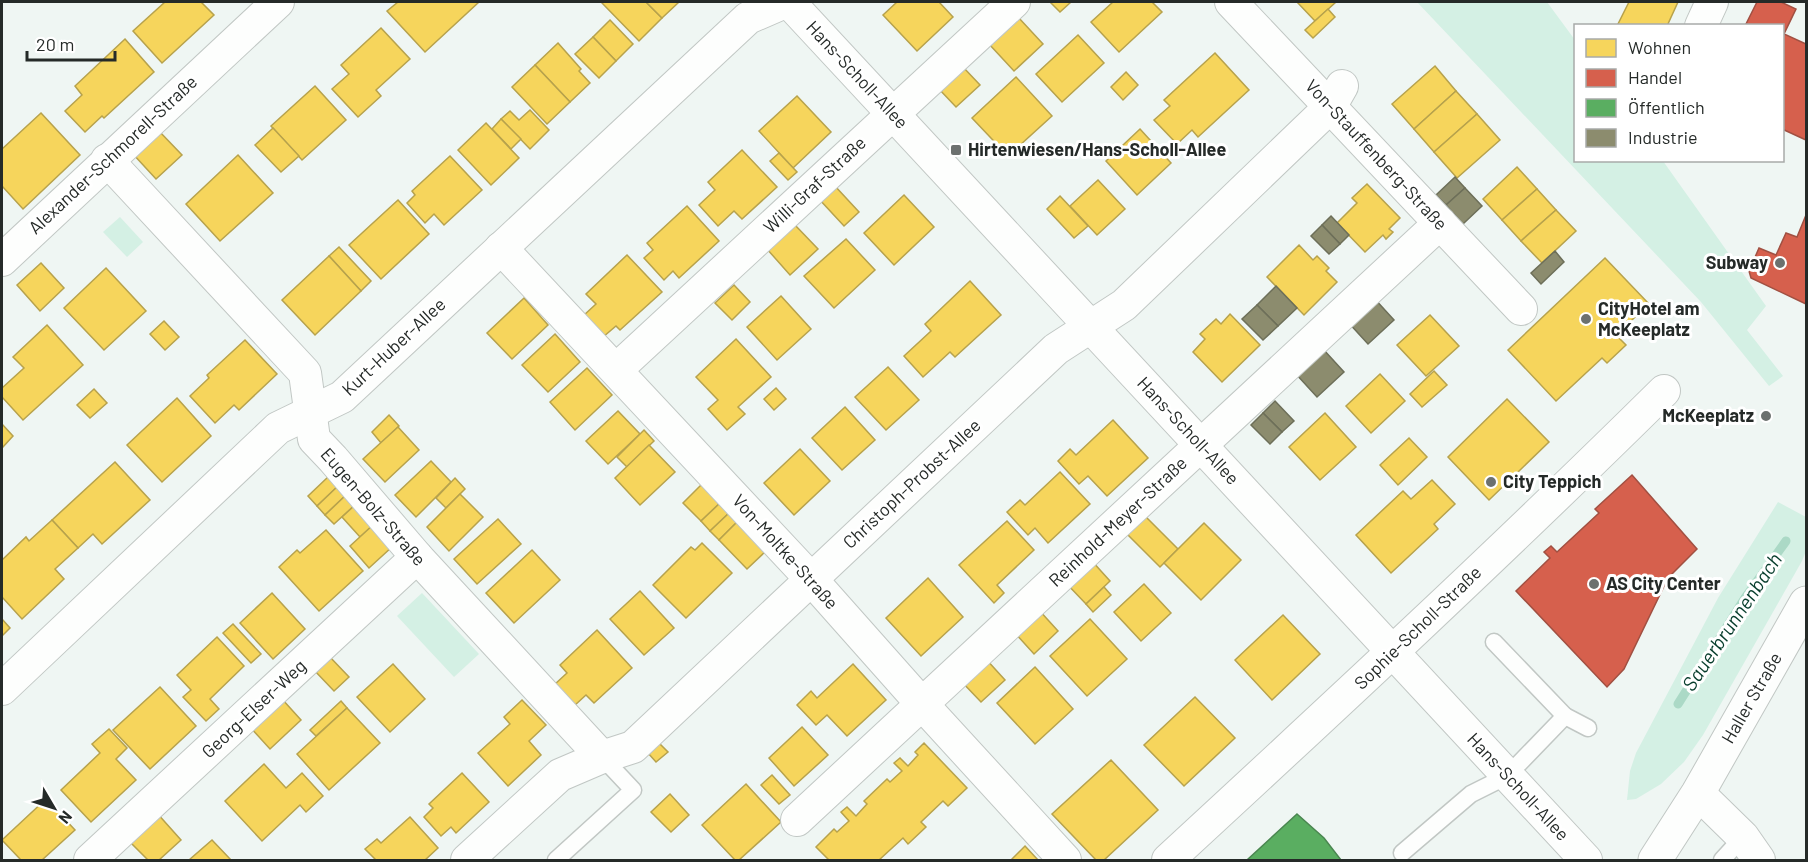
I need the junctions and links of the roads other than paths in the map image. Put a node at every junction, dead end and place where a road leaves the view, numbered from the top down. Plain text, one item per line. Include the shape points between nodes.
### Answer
1 (278, 2) edge
2 (787, 2) edge
3 (1014, 2) edge
4 (1231, 2) edge
5 (1712, 2) edge
6 (1702, 24) edge
7 (1336, 96) junction
8 (892, 113) junction
9 (107, 160) junction
10 (1440, 223) junction
11 (501, 248) junction
12 (2, 260) edge
13 (1521, 309) dead end
14 (1091, 327) junction
15 (616, 370) junction
16 (1664, 391) dead end
17 (311, 412) junction
18 (1201, 445) junction
19 (417, 557) junction
20 (811, 579) junction
21 (1806, 603) edge
22 (1494, 642) dead end
23 (1392, 652) junction
24 (2, 689) edge
25 (922, 704) junction
26 (1565, 716) junction
27 (1588, 728) dead end
28 (602, 757) junction
29 (1508, 776) junction
30 (1698, 793) junction
31 (797, 820) dead end
32 (1751, 849) edge
33 (1402, 853) dead end
34 (90, 861) edge
35 (467, 861) edge
36 (556, 861) edge
37 (1065, 861) edge
38 (1168, 861) edge
39 (1586, 861) edge
40 (1655, 861) edge
41 (1722, 861) edge

1 - 9 street, Alexander-Schmorell-Straße
2 - 8 street, Hans-Scholl-Allee
2 - 11 street, Kurt-Huber-Allee via 748,18
3 - 8 street, Willi-Graf-Straße
4 - 7 street, Von-Stauffenberg-Straße
5 - 6 street
7 - 10 street, Von-Stauffenberg-Straße
7 - 14 street, Christoph-Probst-Allee via 1124,305
8 - 14 street, Hans-Scholl-Allee
8 - 15 street, Willi-Graf-Straße
9 - 12 street, Alexander-Schmorell-Straße
9 - 17 street, Eugen-Bolz-Straße via 305,373
10 - 13 street, Von-Stauffenberg-Straße
10 - 18 street, Reinhold-Meyer-Straße
11 - 15 street, Von-Moltke-Straße
11 - 17 street, Kurt-Huber-Allee via 342,397
14 - 18 street, Hans-Scholl-Allee
14 - 20 street, Christoph-Probst-Allee via 1056,349
15 - 20 street, Von-Moltke-Straße
16 - 23 street, Sophie-Scholl-Straße
17 - 19 street, Eugen-Bolz-Straße via 314,439
17 - 24 street, Kurt-Huber-Allee via 278,428
18 - 23 street, Hans-Scholl-Allee
18 - 25 street, Reinhold-Meyer-Straße
19 - 28 street, Eugen-Bolz-Straße
19 - 34 street, Georg-Elser-Weg
20 - 25 street, Von-Moltke-Straße
20 - 28 street, Christoph-Probst-Allee via 633,747
21 - 30 main road, Haller Straße
22 - 26 lane
23 - 29 street, Hans-Scholl-Allee
23 - 38 street, Sophie-Scholl-Straße
25 - 31 street, Reinhold-Meyer-Straße
25 - 37 street, Von-Moltke-Straße
26 - 27 lane
26 - 29 lane
28 - 35 street, Christoph-Probst-Allee via 560,775
28 - 36 lane via 633,790
29 - 33 lane via 1471,794
29 - 39 street, Hans-Scholl-Allee
30 - 32 street
30 - 40 main road, Haller Straße
32 - 41 lane

